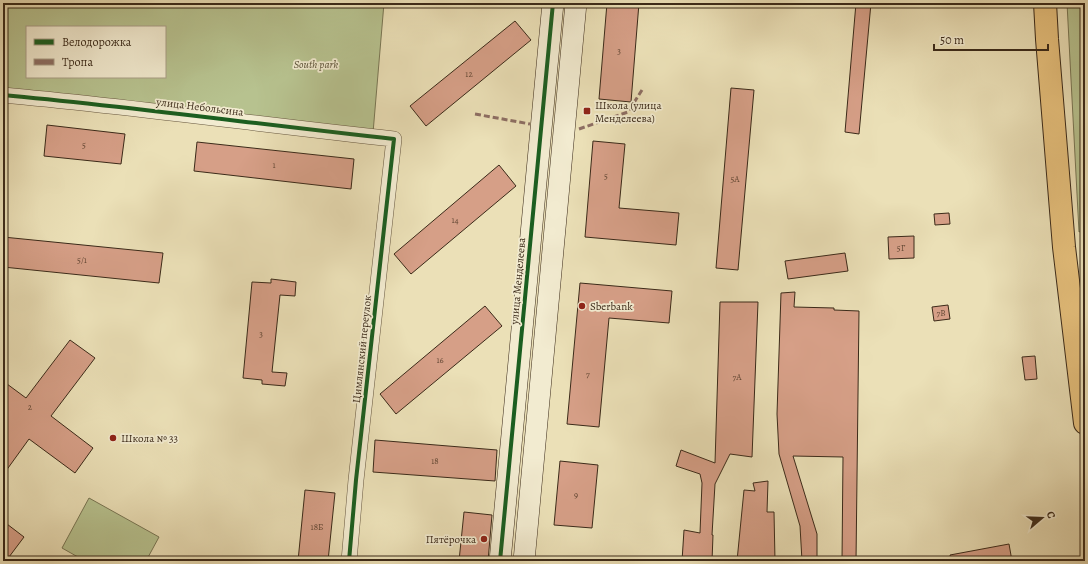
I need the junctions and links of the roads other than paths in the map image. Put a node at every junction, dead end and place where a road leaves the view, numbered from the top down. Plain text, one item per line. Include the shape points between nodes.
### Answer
1 (553, 3) edge
2 (576, 3) edge
3 (1045, 3) edge
4 (3, 95) edge
5 (394, 139) joint
6 (1085, 423) edge
7 (349, 561) edge
8 (500, 561) edge
9 (524, 561) edge

1 - 8 street, улица Менделеева
2 - 9 street
3 - 6 highway via 1064,247
4 - 5 street, улица Небольсина
5 - 7 street, Цимлянский переулок

